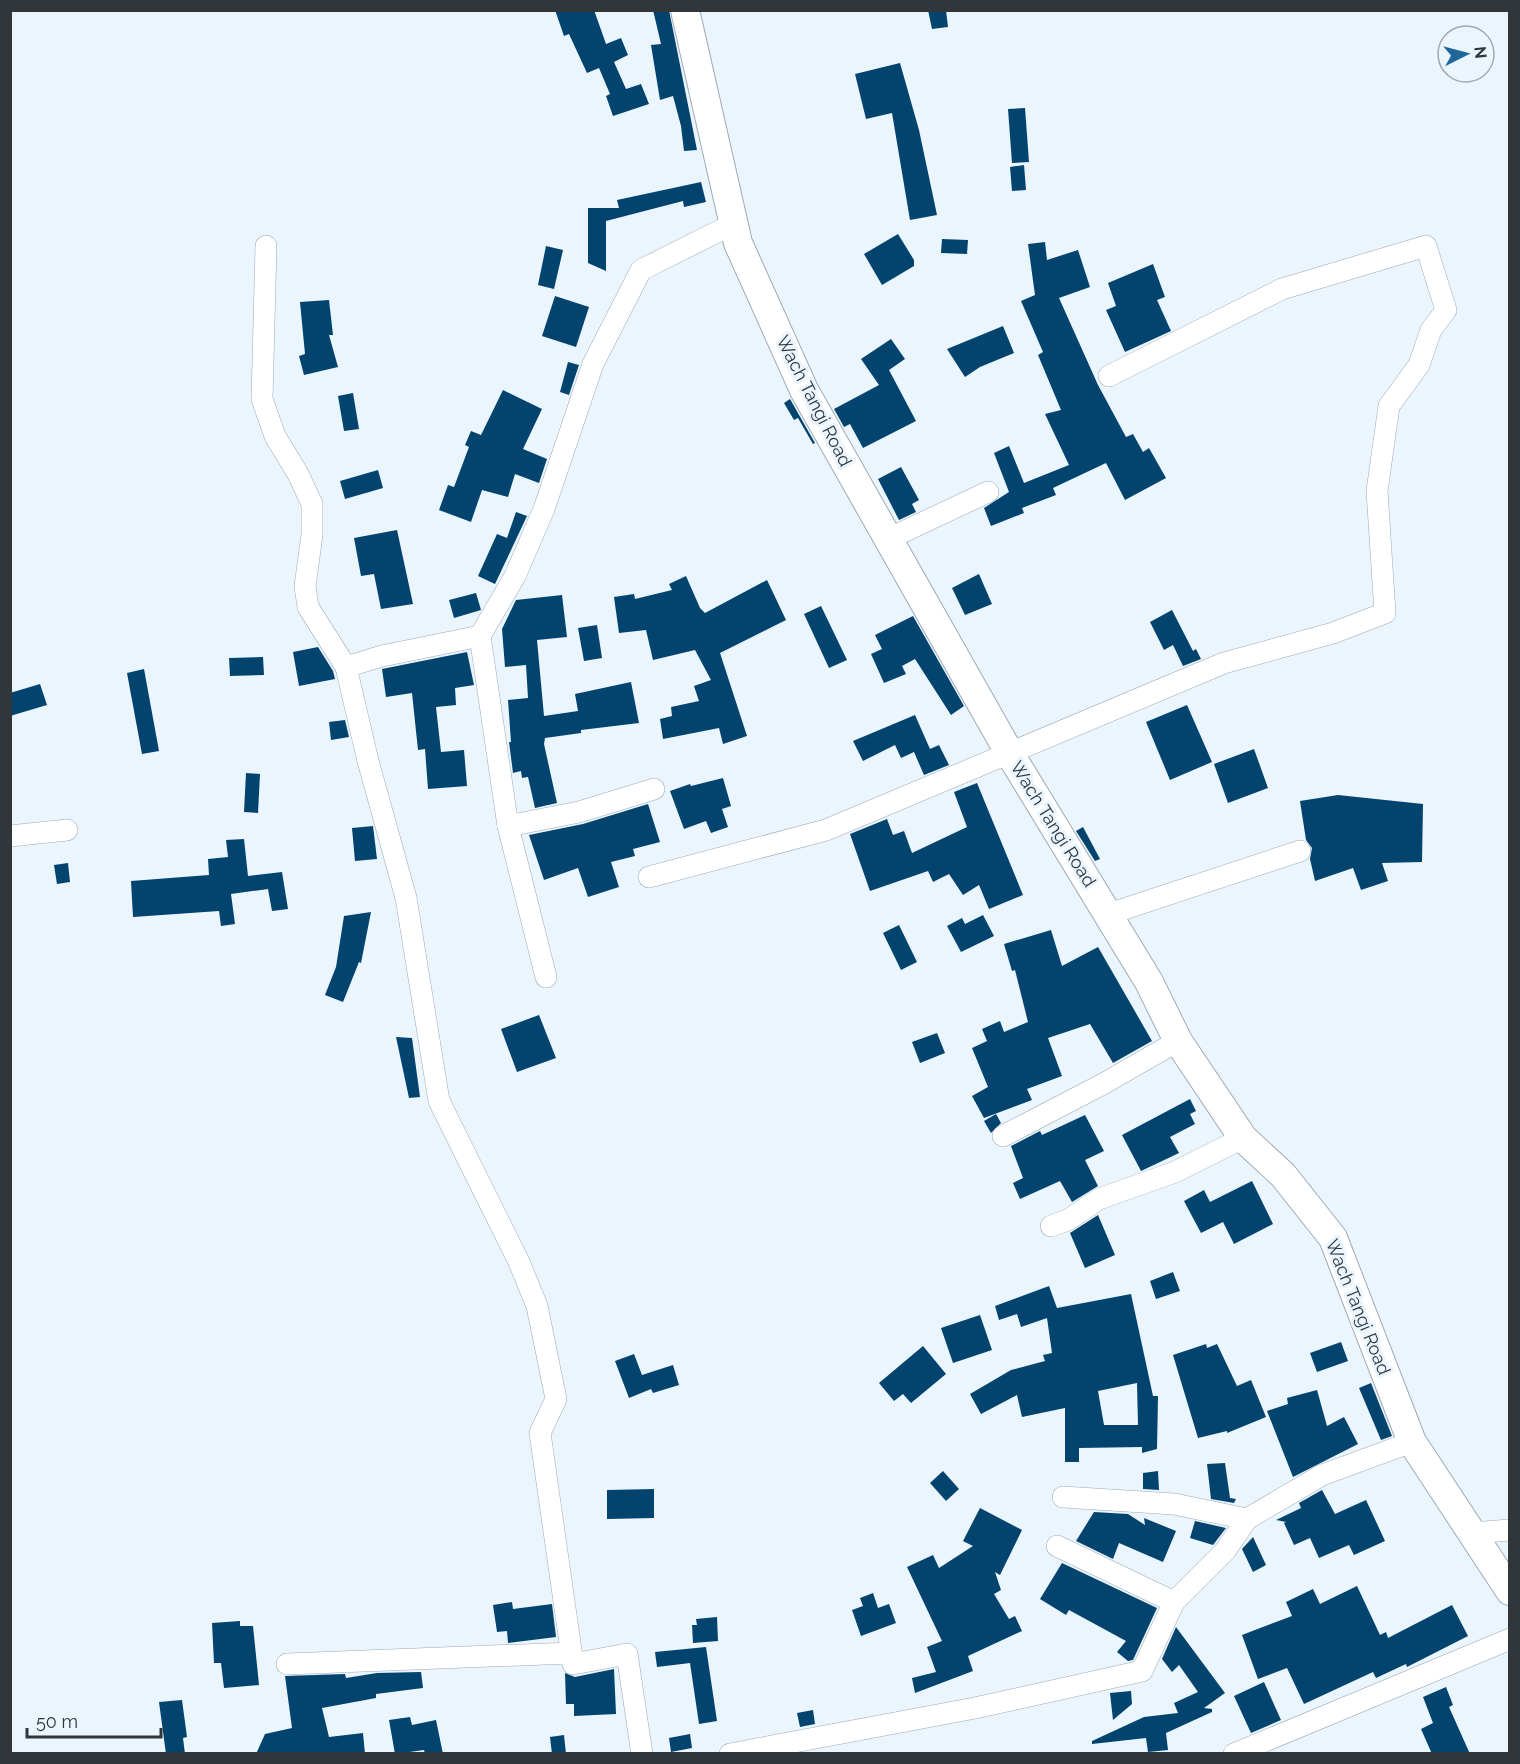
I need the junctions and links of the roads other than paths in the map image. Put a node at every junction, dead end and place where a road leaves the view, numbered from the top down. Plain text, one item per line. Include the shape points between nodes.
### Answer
1 (685, 10) edge
2 (733, 224) junction
3 (266, 246) dead end
4 (1109, 376) dead end
5 (988, 492) dead end
6 (888, 539) junction
7 (480, 636) junction
8 (346, 667) junction
9 (1010, 754) junction
10 (654, 789) dead end
11 (508, 826) junction
12 (67, 830) dead end
13 (10, 836) edge
14 (1300, 852) dead end
15 (649, 877) dead end
16 (1109, 914) junction
17 (546, 977) dead end
18 (1178, 1041) junction
19 (1003, 1136) dead end
20 (1243, 1138) junction
21 (1051, 1226) dead end
22 (1412, 1442) junction
23 (1063, 1497) dead end
24 (1247, 1519) junction
25 (1509, 1530) edge
26 (1471, 1533) junction
27 (1057, 1546) dead end
28 (1509, 1591) edge
29 (1174, 1602) junction
30 (1509, 1640) edge
31 (572, 1653) junction
32 (287, 1664) dead end
33 (642, 1754) edge
34 (730, 1754) edge
35 (1234, 1754) edge

1 - 2 main road, Wach Tangi Road
2 - 6 main road, Wach Tangi Road via 804,390
2 - 7 street via 641,270 593,364 544,509 515,576
3 - 8 street via 262,399 275,436 312,504 305,586 308,607
4 - 9 street via 1282,289 1426,246 1446,310 1431,330 1419,365 1389,406 1377,491 1385,613 1333,633 1224,663
5 - 6 street
6 - 9 main road, Wach Tangi Road
7 - 8 street
7 - 11 street
8 - 31 street via 406,898 439,1101 537,1306 556,1399 540,1433
9 - 15 street via 826,830
9 - 16 main road, Wach Tangi Road
10 - 11 street via 579,812
11 - 17 street
12 - 13 street
14 - 16 street
16 - 18 main road, Wach Tangi Road
18 - 19 street
18 - 20 main road, Wach Tangi Road
20 - 21 street via 1175,1172 1099,1200
20 - 22 main road, Wach Tangi Road via 1283,1175 1333,1238
22 - 24 street via 1322,1475
22 - 26 main road, Wach Tangi Road
23 - 24 street via 1174,1504
24 - 29 street via 1225,1551
25 - 26 street
26 - 28 main road, Wach Tangi Road
27 - 29 street
29 - 34 street via 1142,1671 975,1708
30 - 35 street
31 - 32 street
31 - 33 street via 573,1664 627,1654

